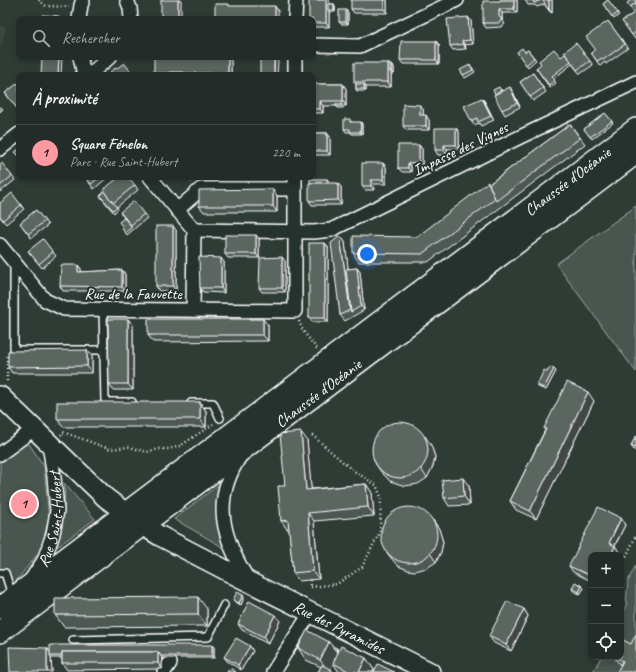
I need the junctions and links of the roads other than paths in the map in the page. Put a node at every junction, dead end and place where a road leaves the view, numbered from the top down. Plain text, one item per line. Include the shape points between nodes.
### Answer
1 (83, 0) edge
2 (127, 0) edge
3 (296, 0) edge
4 (457, 0) edge
5 (79, 16) edge
6 (131, 16) edge
7 (295, 16) edge
8 (316, 45) edge
9 (81, 60) edge
10 (106, 60) edge
11 (294, 60) edge
12 (83, 72) edge
13 (92, 72) edge
14 (294, 72) edge
15 (636, 82) edge
16 (636, 129) edge
17 (16, 136) edge
18 (0, 149) edge
19 (636, 153) edge
20 (152, 180) edge
21 (294, 183) edge
22 (177, 210) junction
23 (194, 230) junction
24 (296, 231) junction
25 (0, 245) edge
26 (14, 262) junction
27 (103, 310) junction
28 (193, 310) junction
29 (104, 350) junction
30 (4, 391) edge
31 (136, 402) edge
32 (182, 403) edge
33 (220, 418) road end
34 (34, 429) junction
35 (53, 441) junction
36 (246, 446) junction
37 (0, 454) edge
38 (134, 519) junction
39 (0, 573) edge
40 (249, 581) junction
41 (13, 598) edge
42 (224, 605) dead end
43 (311, 612) junction
44 (0, 632) edge
45 (73, 640) dead end
46 (273, 672) edge
47 (430, 672) edge

1 - 5 street
2 - 6 street
3 - 7 street
4 - 8 street via 360,46
9 - 12 street
10 - 13 street
11 - 14 street
15 - 24 street, Impasse des Vignes via 331,230
16 - 38 main road, Chaussée d'Océanie
17 - 18 street
19 - 36 main road, Chaussée d'Océanie
20 - 22 street
21 - 22 street via 201,190
21 - 24 street
22 - 23 street
23 - 24 street, Impasse des Vignes
23 - 28 street
24 - 28 street, Rue de la Fauvette via 295,311
25 - 26 street, Rue de la Fauvette
26 - 27 street, Rue de la Fauvette via 46,300 64,309
26 - 29 lane via 14,350
27 - 28 street, Rue de la Fauvette
27 - 29 lane
29 - 31 lane via 105,402
30 - 34 street, Rue Saint-Hubert
32 - 33 lane via 213,403
34 - 35 street, Rue Saint-Hubert
34 - 37 street
35 - 38 street, Rue Saint-Hubert via 106,498
35 - 41 street, Rue Saint-Hubert via 57,511 53,534 44,560
36 - 38 main road, Chaussée d'Océanie
36 - 40 street via 228,481 223,510 224,527 235,557
38 - 40 street, Rue des Pyramides via 160,536
38 - 41 main road, Chaussée d'Océanie
38 - 44 main road, Chaussée d'Océanie
39 - 41 lane via 5,573
40 - 43 street, Rue des Pyramides
42 - 45 lane via 208,637
43 - 46 street
43 - 47 street, Rue des Pyramides

